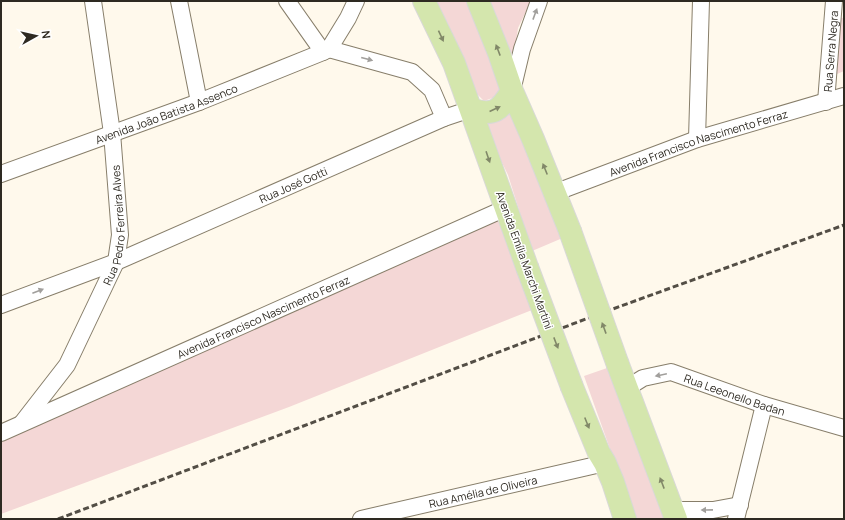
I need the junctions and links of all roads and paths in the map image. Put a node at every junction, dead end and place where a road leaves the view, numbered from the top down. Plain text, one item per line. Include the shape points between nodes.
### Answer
1 (93, 1) edge
2 (179, 1) edge
3 (287, 1) edge
4 (356, 1) edge
5 (424, 1) edge
6 (478, 1) edge
7 (539, 1) edge
8 (701, 1) edge
9 (834, 1) edge
10 (844, 6) edge
11 (326, 50) junction
12 (512, 92) junction
13 (844, 96) edge
14 (199, 102) junction
15 (826, 102) junction
16 (471, 109) junction
17 (444, 118) junction
18 (112, 133) junction
19 (697, 138) junction
20 (1, 174) edge
21 (554, 193) junction
22 (506, 208) junction
23 (116, 262) junction
24 (1, 305) edge
25 (627, 388) junction
26 (764, 405) junction
27 (21, 424) junction
28 (844, 428) edge
29 (1, 433) edge
30 (605, 463) junction
31 (738, 512) edge
32 (674, 515) edge
33 (385, 517) edge
34 (361, 519) edge
35 (625, 519) edge

1 - 18 street, Rua Pedro Ferreira Alves
2 - 14 street
3 - 11 street
4 - 11 street via 348,18
5 -> 16 main road, Avenida Emília Marchi Martini via 454,63
12 -> 6 main road
12 -> 7 street via 522,49
8 - 19 street
9 - 10 street
9 - 15 street, Rua Serra Negra
11 - 14 street, Avenida João Batista Assenco
11 -> 17 street via 412,72 432,90
16 -> 12 main road via 492,112 502,105
21 -> 12 main road
13 - 15 street, Avenida Francisco Nascimento Ferraz
14 - 18 street, Avenida João Batista Assenco
15 - 19 street, Avenida Francisco Nascimento Ferraz
16 - 17 street, Rua José Gotti
16 -> 22 main road, Avenida Emília Marchi Martini
17 - 23 street, Rua José Gotti
18 - 20 street, Avenida João Batista Assenco
18 - 23 street, Rua Pedro Ferreira Alves via 120,235
19 - 21 street, Avenida Francisco Nascimento Ferraz
25 -> 21 main road, bridge
22 - 27 street, Avenida Francisco Nascimento Ferraz
22 -> 30 main road, Avenida Emília Marchi Martini, bridge via 572,387
24 -> 23 street, Rua José Gotti
23 - 27 street, Rua Pedro Ferreira Alves via 67,365
26 -> 25 street, Rua Leeonello Badan via 671,372 643,378
32 -> 25 main road
26 - 28 street, Rua Leeonello Badan
26 - 31 street
27 - 29 street, Avenida Francisco Nascimento Ferraz
30 - 33 street, Rua Amélia de Oliveira
30 - 35 main road, Avenida Emília Marchi Martini
31 -> 32 street via 712,510
33 - 34 street, Rua Amélia de Oliveira

